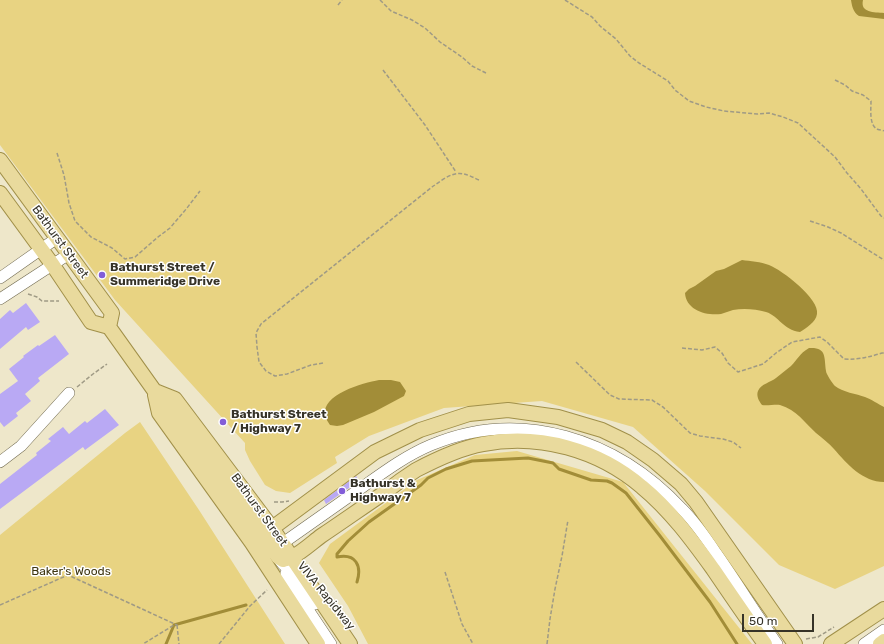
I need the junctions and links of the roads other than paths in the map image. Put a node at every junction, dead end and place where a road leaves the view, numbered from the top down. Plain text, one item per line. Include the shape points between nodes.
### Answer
1 (0, 160) edge
2 (0, 193) edge
3 (57, 238) junction
4 (41, 249) junction
5 (69, 254) junction
6 (52, 264) junction
7 (0, 278) edge
8 (0, 299) edge
9 (110, 327) junction
10 (154, 391) junction
11 (69, 393) road end
12 (0, 462) edge
13 (262, 536) junction
14 (283, 543) junction
15 (284, 560) junction
16 (732, 576) junction
17 (770, 607) junction
18 (884, 609) edge
19 (884, 630) edge
20 (884, 641) edge
21 (800, 642) edge
22 (318, 644) edge
23 (331, 644) edge
24 (350, 644) edge
25 (765, 644) edge
26 (777, 644) edge
27 (831, 644) edge
28 (864, 644) edge
29 (880, 644) edge

1 - 3 main road, Bathurst Street
2 - 4 main road, Bathurst Street
3 - 4 street
3 - 5 main road, Bathurst Street
4 - 6 main road, Bathurst Street
4 - 7 street
5 - 6 street
5 - 9 main road, Bathurst Street via 112,313
6 - 8 street
6 - 9 main road, Bathurst Street via 91,322
9 - 10 main road, Bathurst Street
10 - 13 main road, Bathurst Street via 158,413
10 - 13 main road, Bathurst Street via 176,399
11 - 12 street via 21,446
13 - 14 main road, Bathurst Street
13 - 15 main road
13 - 17 main road via 375,452 420,430 469,414 508,410 558,417 602,430 627,442 653,460 681,484 696,502
13 - 22 main road, Bathurst Street
14 - 15 main road, Bathurst Street
14 - 16 street via 387,470 431,445 486,430 515,428 548,432 578,440 617,457 654,482 683,509
15 - 23 street, VIVA Rapidway via 287,578
15 - 24 main road, Bathurst Street
15 - 25 main road via 415,471 448,454 507,440 537,441 578,450 620,471 642,486 696,545
16 - 17 street via 756,600
16 - 26 street
17 - 21 main road
18 - 27 main road
19 - 28 street
20 - 29 main road

